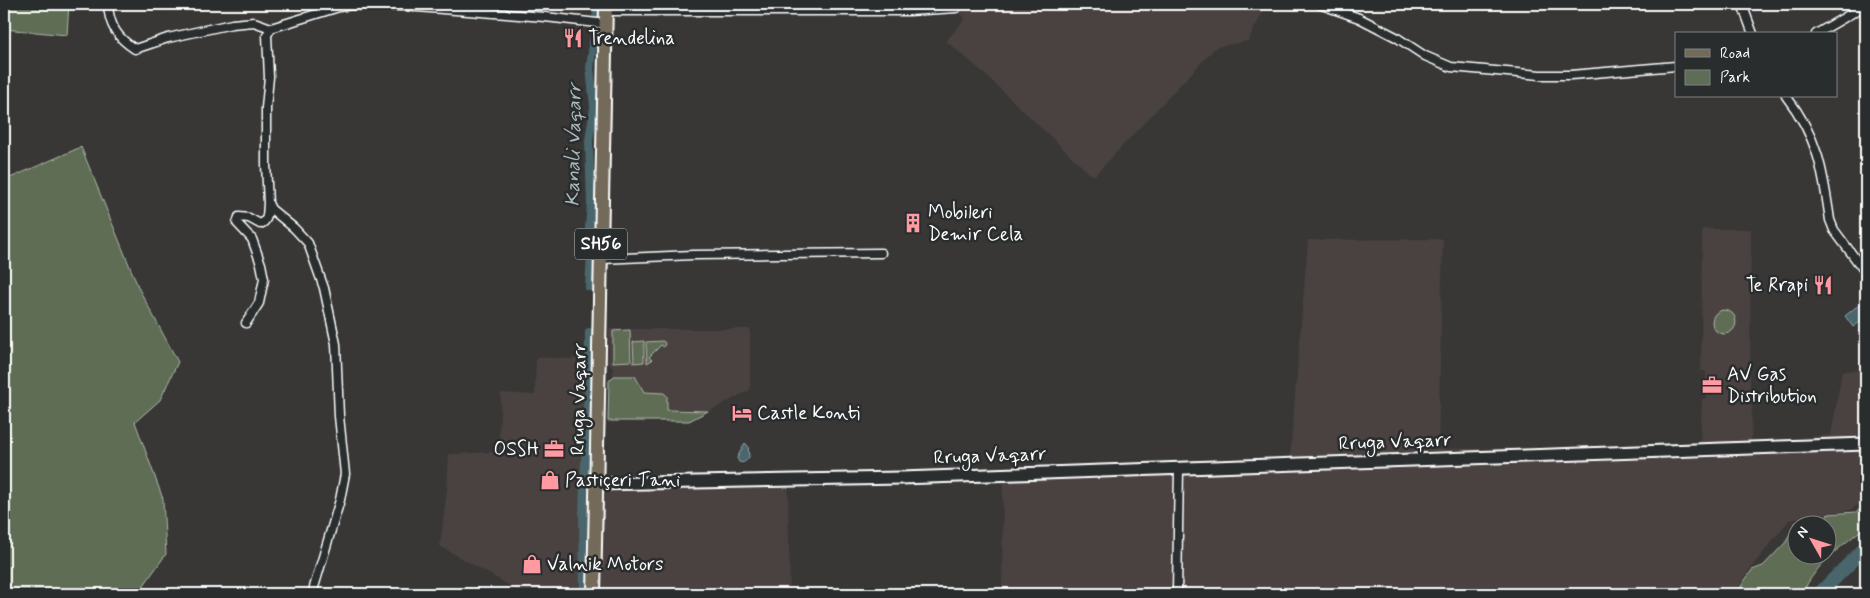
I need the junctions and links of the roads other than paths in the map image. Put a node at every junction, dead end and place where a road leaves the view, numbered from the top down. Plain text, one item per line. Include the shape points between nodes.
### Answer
1 (108, 4) edge
2 (1319, 4) edge
3 (1742, 4) edge
4 (404, 5) edge
5 (1866, 5) edge
6 (606, 7) edge
7 (865, 7) edge
8 (956, 8) dead end
9 (599, 24) junction
10 (271, 28) junction
11 (1752, 32) edge
12 (1819, 32) edge
13 (1675, 66) edge
14 (1788, 98) edge
15 (268, 203) junction
16 (881, 254) dead end
17 (601, 260) junction
18 (1866, 273) edge
19 (246, 323) dead end
20 (1866, 444) edge
21 (1179, 468) junction
22 (596, 484) junction
23 (312, 594) edge
24 (594, 594) edge
25 (1177, 594) edge

1 - 10 street via 112,27 119,37 136,49 168,38 232,24 254,22
2 - 13 street via 1377,27 1451,67 1571,76
3 - 11 street
4 - 9 street
4 - 10 street via 339,6
5 - 12 street
6 - 7 street via 658,12
6 - 9 main road, Rruga Vaqarr / SH56
7 - 8 street via 909,11
9 - 17 main road, Rruga Vaqarr / SH56
10 - 15 street via 267,35
14 - 18 street via 1814,142 1834,230
15 - 19 street via 264,223 244,216 237,219 252,239 264,279 259,303
15 - 23 street via 308,243 324,288 336,344 344,488
16 - 17 street via 693,255
17 - 22 main road, Rruga Vaqarr / SH56
20 - 21 main road, Rruga Vaqarr
21 - 22 main road, Rruga Vaqarr
21 - 25 street
22 - 24 main road, SH56

